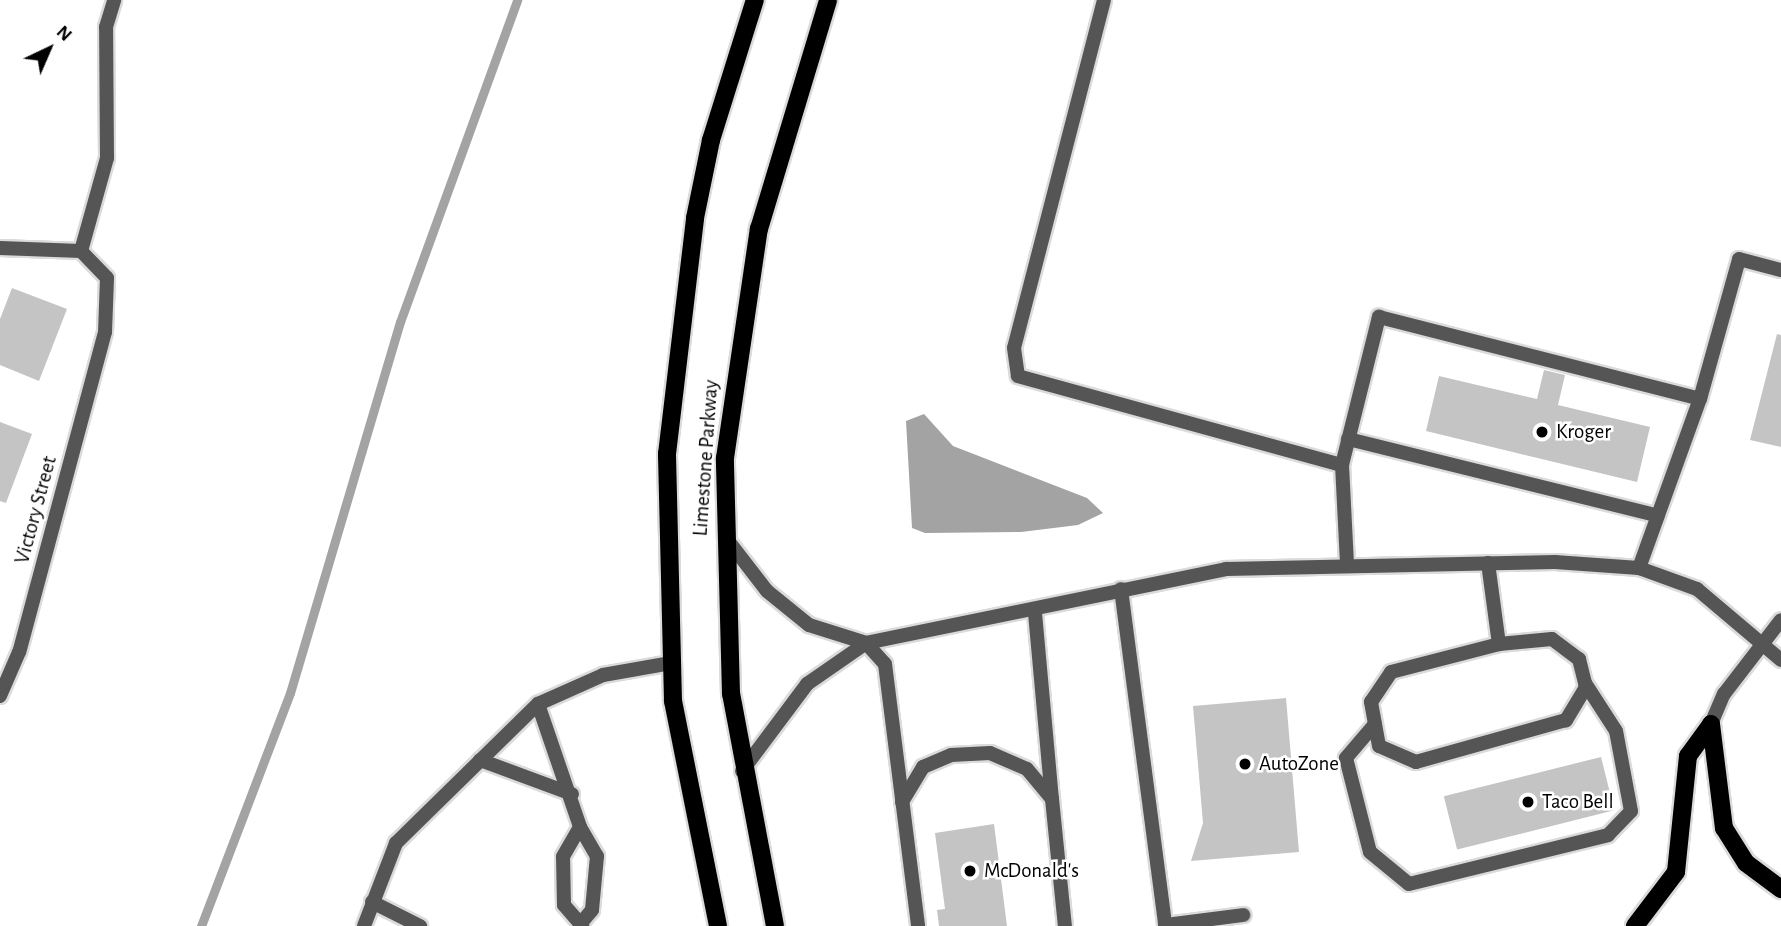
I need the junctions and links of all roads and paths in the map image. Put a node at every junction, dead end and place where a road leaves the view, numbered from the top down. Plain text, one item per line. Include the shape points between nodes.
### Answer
1 (114, 0) edge
2 (755, 0) edge
3 (828, 0) edge
4 (1104, 0) edge
5 (0, 248) edge
6 (81, 251) junction
7 (1781, 270) edge
8 (1700, 399) junction
9 (1349, 439) junction
10 (1342, 466) junction
11 (1658, 516) junction
12 (723, 535) junction
13 (1488, 563) junction
14 (1347, 565) junction
15 (1639, 568) junction
16 (1121, 589) junction
17 (1035, 613) junction
18 (1781, 620) edge
19 (866, 643) junction
20 (1499, 644) junction
21 (1762, 644) junction
22 (1781, 660) edge
23 (671, 663) junction
24 (1585, 683) junction
25 (0, 696) edge
26 (538, 704) junction
27 (1375, 724) junction
28 (1711, 724) junction
29 (480, 760) junction
30 (741, 772) junction
31 (572, 794) junction
32 (1052, 799) junction
33 (902, 802) junction
34 (580, 827) junction
35 (1781, 889) edge
36 (372, 902) junction
37 (1243, 915) dead end
38 (582, 924) edge
39 (363, 926) edge
40 (420, 926) edge
41 (718, 926) edge
42 (775, 926) edge
43 (918, 926) edge
44 (1065, 926) edge
45 (1635, 926) edge

1 - 6 street via 106,27 107,158
2 - 23 main road, Limestone Parkway via 711,140 682,296 667,454
3 - 12 main road, Limestone Parkway via 779,155 744,305
4 - 10 street via 1014,348 1018,376
5 - 6 street
6 - 25 street, Victory Street via 107,278 105,332 19,652
7 - 8 street via 1739,259
8 - 9 street via 1379,317
8 - 11 street
9 - 10 street
9 - 11 street
10 - 14 street
11 - 15 street
12 - 19 street via 767,591 809,625
12 - 30 main road, Limestone Parkway
13 - 14 street
13 - 15 street
13 - 20 street
14 - 16 street via 1226,569
15 - 21 street via 1698,589
16 - 17 street
16 - 37 street via 1165,925
17 - 19 street
17 - 32 street
18 - 21 street
19 - 30 street via 807,684
19 - 33 street via 885,664
20 - 24 street via 1552,639 1579,659
20 - 27 street via 1391,672 1371,702
21 - 22 street
21 - 28 street via 1724,694
23 - 26 street via 603,675
23 - 41 main road, Limestone Parkway via 683,766
24 - 27 street via 1566,720 1416,762 1379,746
24 - 27 street via 1616,731 1631,811 1608,835 1409,884 1370,852 1346,758
26 - 29 street
26 - 31 street
28 - 35 main road via 1724,828 1746,863
28 - 45 main road via 1688,756 1676,872
29 - 31 street
29 - 36 street via 396,842
30 - 42 main road, Limestone Parkway
31 - 34 street
32 - 33 street via 1027,769 990,753 951,755 923,767
32 - 44 street
33 - 43 street
34 - 38 street via 597,856 592,910
34 - 38 street via 563,857 564,905
36 - 39 street
36 - 40 street

